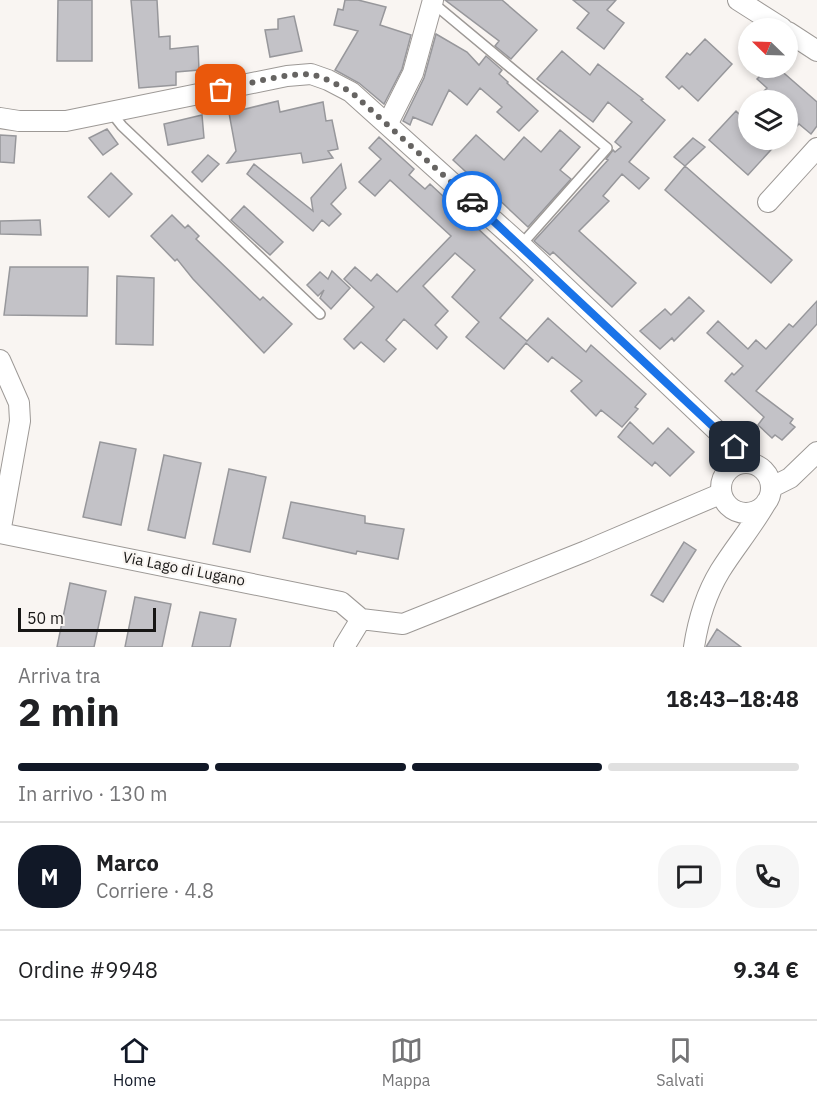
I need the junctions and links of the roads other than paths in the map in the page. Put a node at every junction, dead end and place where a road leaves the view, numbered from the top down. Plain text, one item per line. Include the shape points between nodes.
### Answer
1 (738, 0) edge
2 (433, 1) edge
3 (766, 18) edge
4 (798, 39) edge
5 (817, 51) edge
6 (111, 112) junction
7 (0, 118) edge
8 (388, 123) junction
9 (817, 148) edge
10 (768, 202) dead end
11 (521, 245) junction
12 (320, 314) dead end
13 (0, 360) edge
14 (817, 452) edge
15 (751, 462) junction
16 (720, 494) junction
17 (769, 494) junction
18 (0, 533) edge
19 (361, 620) junction
20 (344, 647) edge
21 (694, 647) edge

1 - 3 street
2 - 8 street via 413,73
2 - 11 lane via 607,148
4 - 5 street
6 - 7 street via 66,121
6 - 8 street via 311,74 351,92
6 - 12 lane
8 - 11 street
9 - 10 street
11 - 15 street
13 - 18 street via 19,403 20,421
14 - 17 street
15 - 16 street via 740,463 724,475
15 - 17 street via 770,479
16 - 17 street via 729,508 753,513
16 - 19 street via 403,624
17 - 21 street via 754,525 710,591
18 - 19 street, Via Lago di Lugano via 341,602
19 - 20 street

